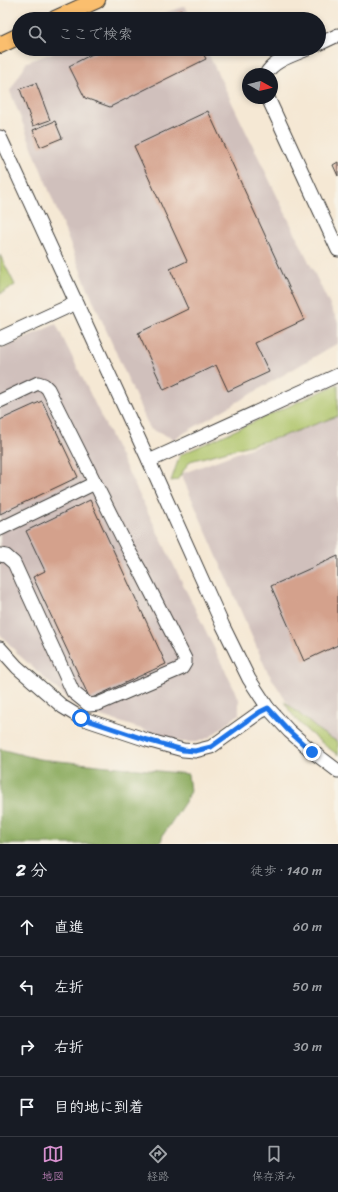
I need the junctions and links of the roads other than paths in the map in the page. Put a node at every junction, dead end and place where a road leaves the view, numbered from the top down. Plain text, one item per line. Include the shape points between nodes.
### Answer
1 (97, 0) edge
2 (71, 12) edge
3 (338, 35) edge
4 (12, 39) edge
5 (326, 41) edge
6 (0, 45) edge
7 (292, 56) edge
8 (271, 68) edge
9 (271, 104) edge
10 (0, 137) edge
11 (338, 250) edge
12 (76, 303) junction
13 (0, 338) edge
14 (338, 375) edge
15 (0, 401) edge
16 (149, 461) junction
17 (95, 483) junction
18 (0, 529) edge
19 (0, 555) edge
20 (0, 648) edge
21 (268, 708) junction
22 (338, 771) edge

1 - 2 main road
3 - 5 street
4 - 6 main road
7 - 8 street
9 - 11 street
10 - 12 street
12 - 13 street
12 - 16 street
14 - 16 street
15 - 17 street via 38,383 44,385
16 - 21 street via 223,626 249,679
17 - 18 street
17 - 19 street via 185,659 182,668 98,704 89,705 73,692 14,563 6,556
20 - 21 street via 17,667 63,707 81,718 183,750 195,751 211,747
21 - 22 street via 312,752

